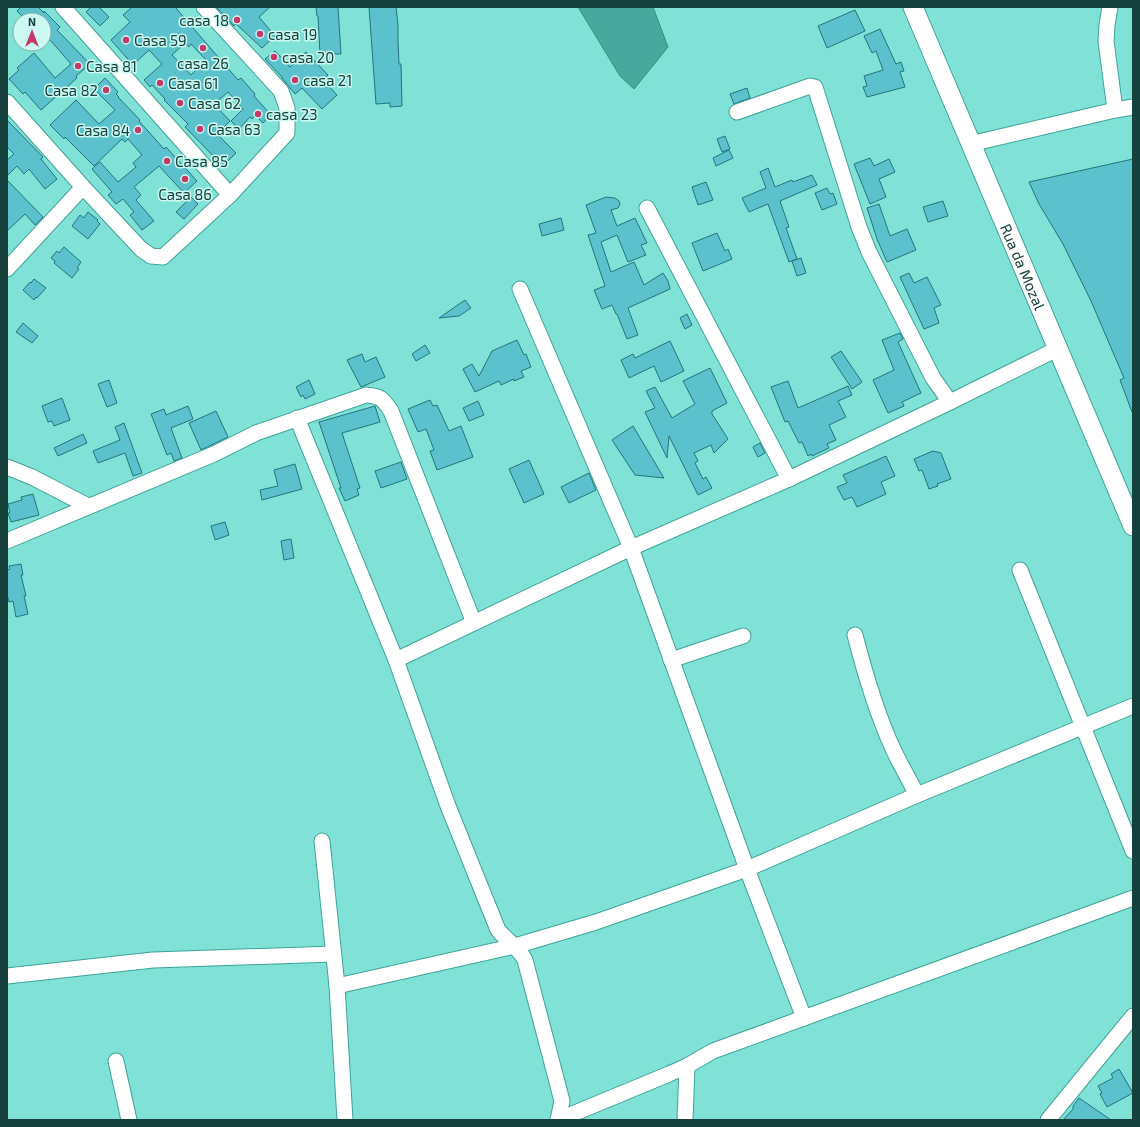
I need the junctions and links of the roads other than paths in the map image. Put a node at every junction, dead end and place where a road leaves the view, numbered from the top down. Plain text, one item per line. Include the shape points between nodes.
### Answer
1 (63, 7) edge
2 (204, 7) edge
3 (913, 7) edge
4 (1110, 7) edge
5 (7, 102) edge
6 (1133, 107) edge
7 (1115, 110) junction
8 (737, 112) dead end
9 (970, 144) junction
10 (83, 187) junction
11 (230, 195) junction
12 (647, 208) dead end
13 (10, 260) edge
14 (520, 289) dead end
15 (1057, 348) junction
16 (950, 402) junction
17 (297, 418) junction
18 (7, 467) edge
19 (789, 479) junction
20 (88, 506) junction
21 (1133, 526) edge
22 (7, 541) edge
23 (630, 548) junction
24 (1020, 570) dead end
25 (474, 623) junction
26 (855, 635) dead end
27 (743, 636) dead end
28 (396, 660) junction
29 (672, 660) junction
30 (1133, 706) edge
31 (1083, 726) junction
32 (917, 795) junction
33 (322, 841) dead end
34 (1133, 851) edge
35 (747, 869) junction
36 (1133, 898) edge
37 (515, 946) junction
38 (334, 954) junction
39 (7, 976) edge
40 (337, 986) junction
41 (1133, 1016) edge
42 (804, 1018) junction
43 (116, 1061) dead end
44 (687, 1066) junction
45 (129, 1120) edge
46 (345, 1120) edge
47 (685, 1120) edge
48 (1048, 1120) edge

1 - 11 street
2 - 11 street via 281,91 288,108 287,132
3 - 9 main road, Rua da Mozal
4 - 7 street via 1106,41
5 - 10 street
6 - 7 street
7 - 9 street
8 - 16 street via 810,86 815,87 869,252 933,378
9 - 15 main road, Rua da Mozal
10 - 11 street via 141,249 150,256 163,257
10 - 13 street
12 - 19 street
14 - 23 street
15 - 16 street
15 - 21 main road, Rua da Mozal
16 - 19 street
17 - 20 street via 256,433 214,454
17 - 25 street via 366,396 376,396 384,401 391,412
17 - 28 street
18 - 20 street
19 - 23 street
20 - 22 street
23 - 25 street
23 - 29 street
24 - 31 street
25 - 28 street
26 - 32 street via 868,685 881,721
27 - 29 street
28 - 37 street via 448,806 498,930
29 - 35 street
30 - 31 street
31 - 32 street
31 - 34 street
32 - 35 street
33 - 38 street
35 - 37 street via 596,922
35 - 42 street
36 - 42 street
37 - 40 street
37 - 44 street via 525,960 562,1101 558,1120
38 - 39 street via 153,960
38 - 40 street
40 - 46 street
41 - 48 street
42 - 44 street via 713,1051
43 - 45 street
44 - 47 street

